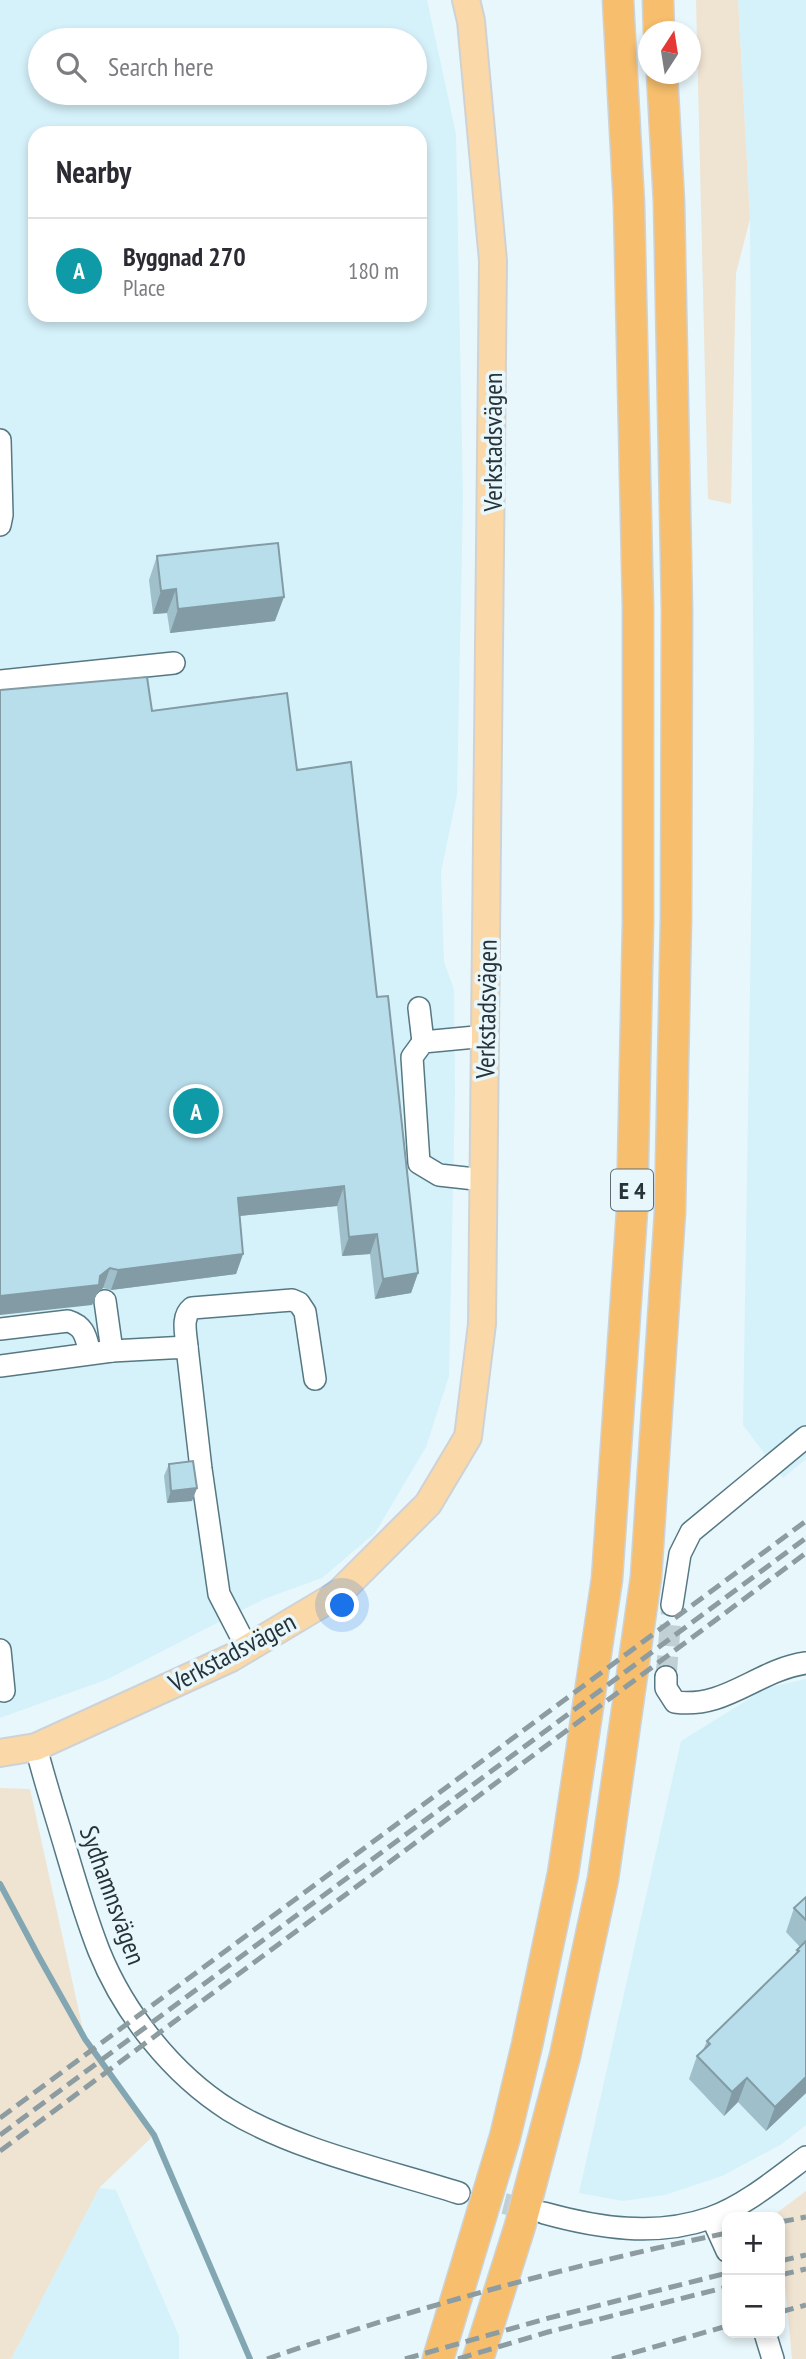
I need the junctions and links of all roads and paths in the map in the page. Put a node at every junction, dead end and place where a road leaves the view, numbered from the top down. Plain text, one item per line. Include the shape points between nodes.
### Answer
1 (466, 0) edge
2 (618, 0) edge
3 (657, 0) edge
4 (658, 21) edge
5 (663, 84) edge
6 (0, 440) edge
7 (0, 525) edge
8 (174, 663) dead end
9 (0, 681) edge
10 (418, 1008) dead end
11 (486, 1036) junction
12 (423, 1042) junction
13 (484, 1180) junction
14 (105, 1301) dead end
15 (0, 1329) edge
16 (187, 1347) junction
17 (113, 1350) junction
18 (90, 1353) junction
19 (0, 1367) edge
20 (315, 1379) dead end
21 (806, 1437) edge
22 (672, 1605) tunnel mouth
23 (247, 1648) junction
24 (0, 1650) edge
25 (806, 1663) edge
26 (666, 1677) tunnel mouth
27 (4, 1691) dead end
28 (36, 1747) junction
29 (0, 1753) edge
30 (806, 2157) edge
31 (459, 2193) tunnel mouth
32 (544, 2213) tunnel mouth
33 (712, 2218) junction
34 (722, 2240) edge
35 (767, 2338) edge
36 (438, 2359) edge
37 (478, 2359) edge
38 (774, 2359) edge

1 - 11 main road, Verkstadsvägen via 493,261
2 - 36 highway, E 4 via 630,219 638,608 638,922 632,1211 607,1579 564,1874 527,2045 498,2163
3 - 4 highway
5 - 37 highway, E 4 via 677,610 676,919 670,1213 646,1577 603,1879 565,2056 520,2227
6 - 7 street
8 - 9 street
10 - 12 street
11 - 12 street
11 - 13 main road, Verkstadsvägen
12 - 13 street via 412,1057 419,1163 439,1175
13 - 23 main road, Verkstadsvägen via 482,1324 468,1437 428,1504 338,1594
14 - 17 street
15 - 18 street via 68,1321 83,1329
16 - 17 street
16 - 20 street via 185,1318 192,1308 292,1300 305,1312
16 - 23 street via 219,1594
17 - 18 street
18 - 19 street
21 - 22 street via 691,1532 680,1554
23 - 28 main road, Verkstadsvägen
24 - 27 street
25 - 26 street via 694,1704 674,1702
28 - 29 main road, Verkstadsvägen
28 - 31 street, Sydhamnsvägen via 100,1952 138,2020 180,2072 231,2111 272,2131
30 - 33 street via 762,2191
32 - 33 street via 580,2223 638,2229
33 - 34 street
35 - 38 street

